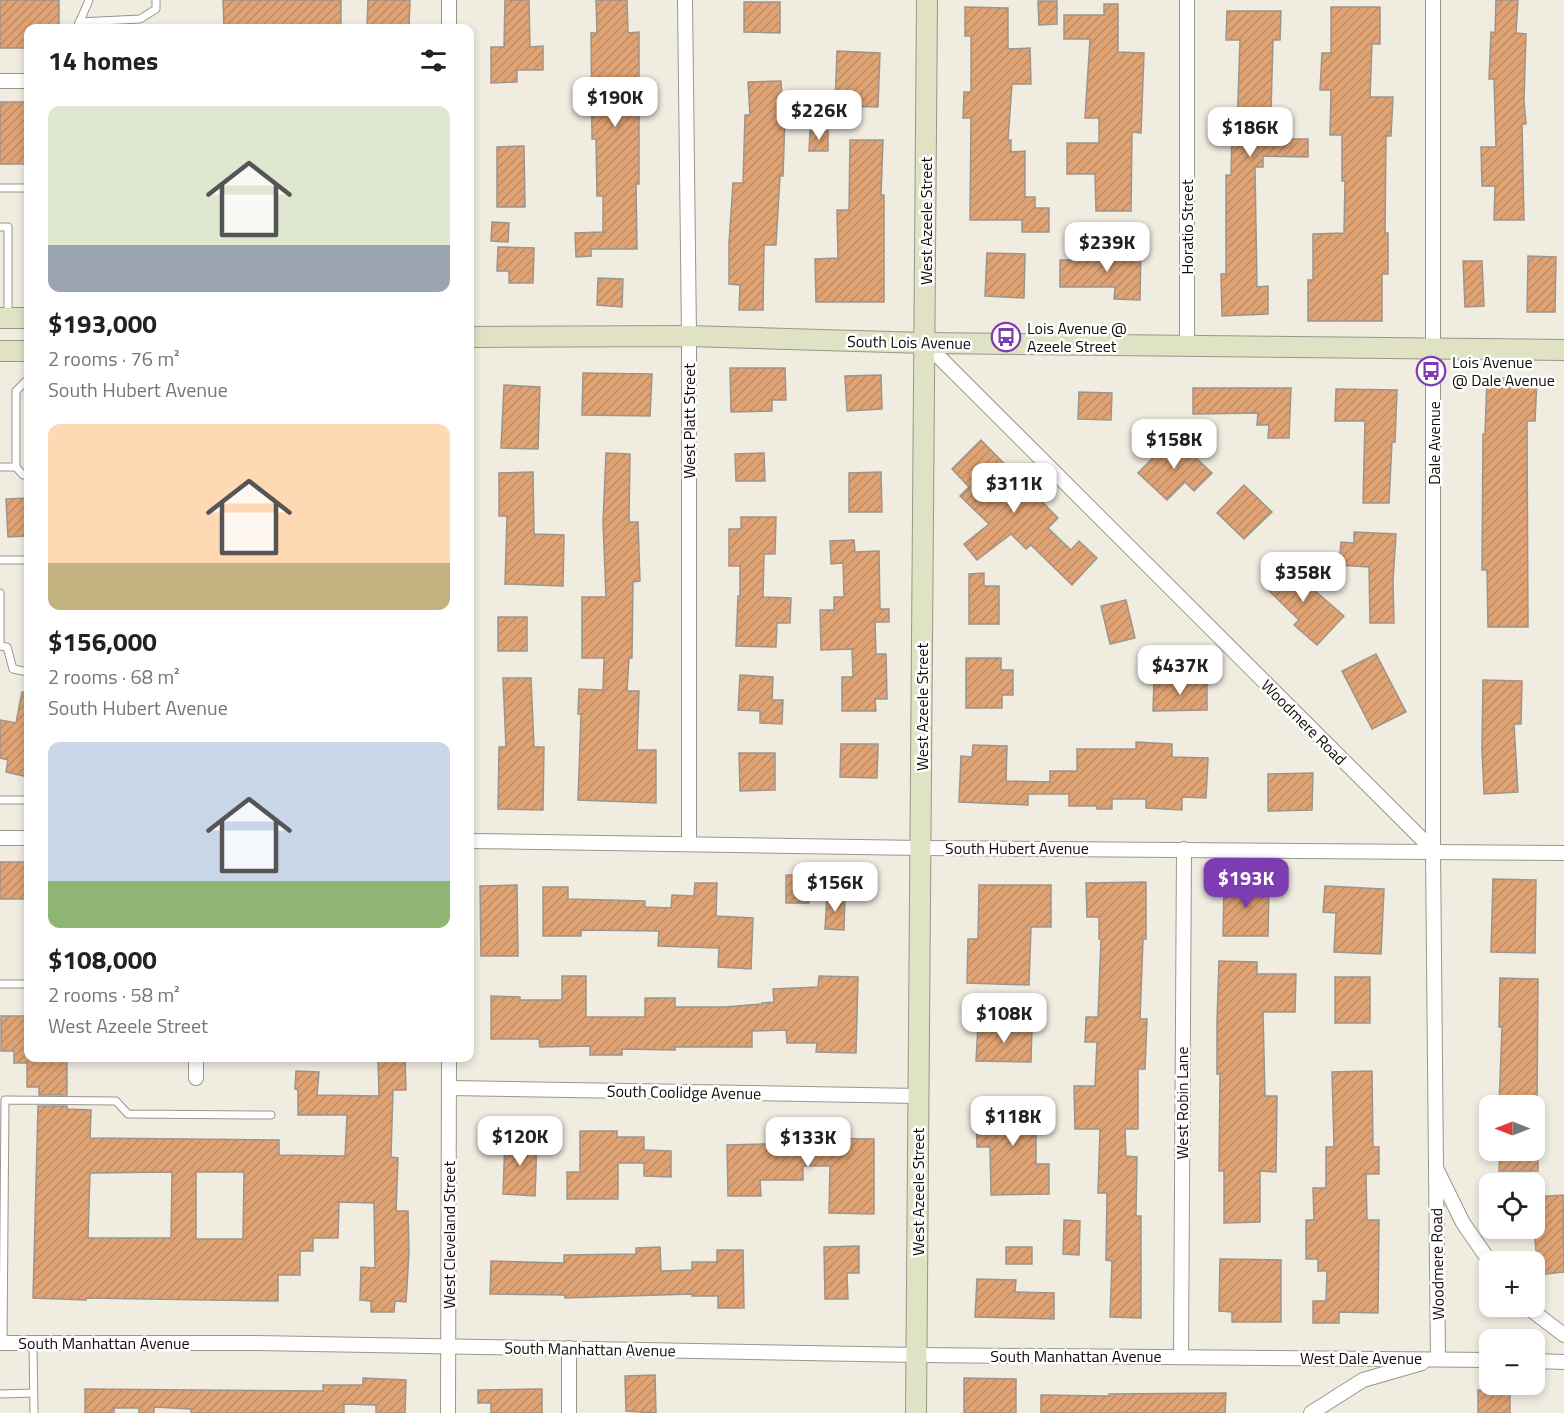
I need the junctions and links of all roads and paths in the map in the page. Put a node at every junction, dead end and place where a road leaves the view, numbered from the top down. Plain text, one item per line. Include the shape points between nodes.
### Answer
1 (89, 0) edge
2 (156, 0) edge
3 (449, 0) edge
4 (685, 0) edge
5 (927, 0) edge
6 (1187, 0) edge
7 (1433, 0) edge
8 (78, 24) edge
9 (88, 24) edge
10 (449, 24) edge
11 (0, 81) edge
12 (24, 81) edge
13 (0, 188) edge
14 (24, 188) edge
15 (0, 226) edge
16 (4, 262) edge
17 (4, 318) edge
18 (24, 318) edge
19 (688, 336) junction
20 (474, 337) edge
21 (925, 343) junction
22 (1187, 346) junction
23 (1434, 350) junction
24 (1564, 350) edge
25 (0, 351) edge
26 (24, 351) edge
27 (24, 383) edge
28 (0, 467) edge
29 (16, 467) junction
30 (24, 475) edge
31 (0, 560) edge
32 (24, 560) edge
33 (0, 593) edge
34 (0, 646) edge
35 (24, 671) edge
36 (0, 800) edge
37 (24, 800) edge
38 (0, 838) edge
39 (24, 838) edge
40 (474, 841) edge
41 (689, 843) junction
42 (921, 848) junction
43 (1184, 849) junction
44 (1433, 850) junction
45 (1564, 853) edge
46 (0, 984) edge
47 (24, 984) edge
48 (196, 1062) edge
49 (449, 1062) edge
50 (196, 1078) dead end
51 (449, 1088) junction
52 (919, 1096) junction
53 (271, 1115) dead end
54 (1436, 1168) junction
55 (1482, 1251) edge
56 (1540, 1317) edge
57 (1564, 1335) edge
58 (1, 1343) edge
59 (33, 1343) junction
60 (448, 1346) junction
61 (569, 1348) junction
62 (917, 1355) junction
63 (1180, 1357) junction
64 (1438, 1359) junction
65 (1479, 1360) edge
66 (1545, 1361) edge
67 (1564, 1362) edge
68 (33, 1393) junction
69 (0, 1394) edge
70 (34, 1413) edge
71 (448, 1413) edge
72 (569, 1413) edge
73 (916, 1413) edge
74 (1311, 1413) edge

1 - 8 lane
2 - 9 lane via 156,9 140,19
3 - 10 street
4 - 19 street, West Platt Street
5 - 21 street, West Azeele Street
6 - 22 street, Horatio Street
7 - 23 street, Dale Avenue
11 - 12 street
13 - 14 lane
15 - 16 lane via 8,227
16 - 17 lane
17 - 18 street
19 - 20 street, South Lois Avenue
19 - 21 street, South Lois Avenue
19 - 41 street, West Platt Street
21 - 22 street, South Lois Avenue
21 - 42 street, West Azeele Street
21 - 44 street, Woodmere Road
22 - 23 street, South Lois Avenue
23 - 24 street, South Lois Avenue
23 - 44 street, Dale Avenue
25 - 26 street
27 - 29 lane via 16,392
28 - 29 lane
29 - 30 lane
31 - 32 lane
33 - 34 lane
34 - 35 lane via 7,647 13,669
36 - 37 lane
38 - 39 street
40 - 41 street, South Hubert Avenue
41 - 42 street, South Hubert Avenue
42 - 43 street, South Hubert Avenue
42 - 52 street, West Azeele Street
43 - 44 street, South Hubert Avenue
43 - 63 street, West Robin Lane
44 - 45 street, South Hubert Avenue
44 - 54 street, Woodmere Road
46 - 47 lane
48 - 50 street
49 - 51 street, West Cleveland Street
51 - 52 street, South Coolidge Avenue
51 - 60 street, West Cleveland Street
52 - 62 street, West Azeele Street
53 - 58 lane via 128,1114 116,1101 5,1100
54 - 55 street, Woodmere Road via 1463,1223
54 - 64 street, Woodmere Road
56 - 57 street
58 - 59 street, South Manhattan Avenue
59 - 60 street, South Manhattan Avenue
59 - 68 lane
60 - 61 street, South Manhattan Avenue
60 - 71 street, West Cleveland Street
61 - 62 street, South Manhattan Avenue
61 - 72 street
62 - 63 street, South Manhattan Avenue
62 - 73 street, West Azeele Street
63 - 64 street, West Dale Avenue
64 - 65 street
64 - 74 street, West Dale Avenue via 1363,1380
66 - 67 street
68 - 69 lane
68 - 70 lane

